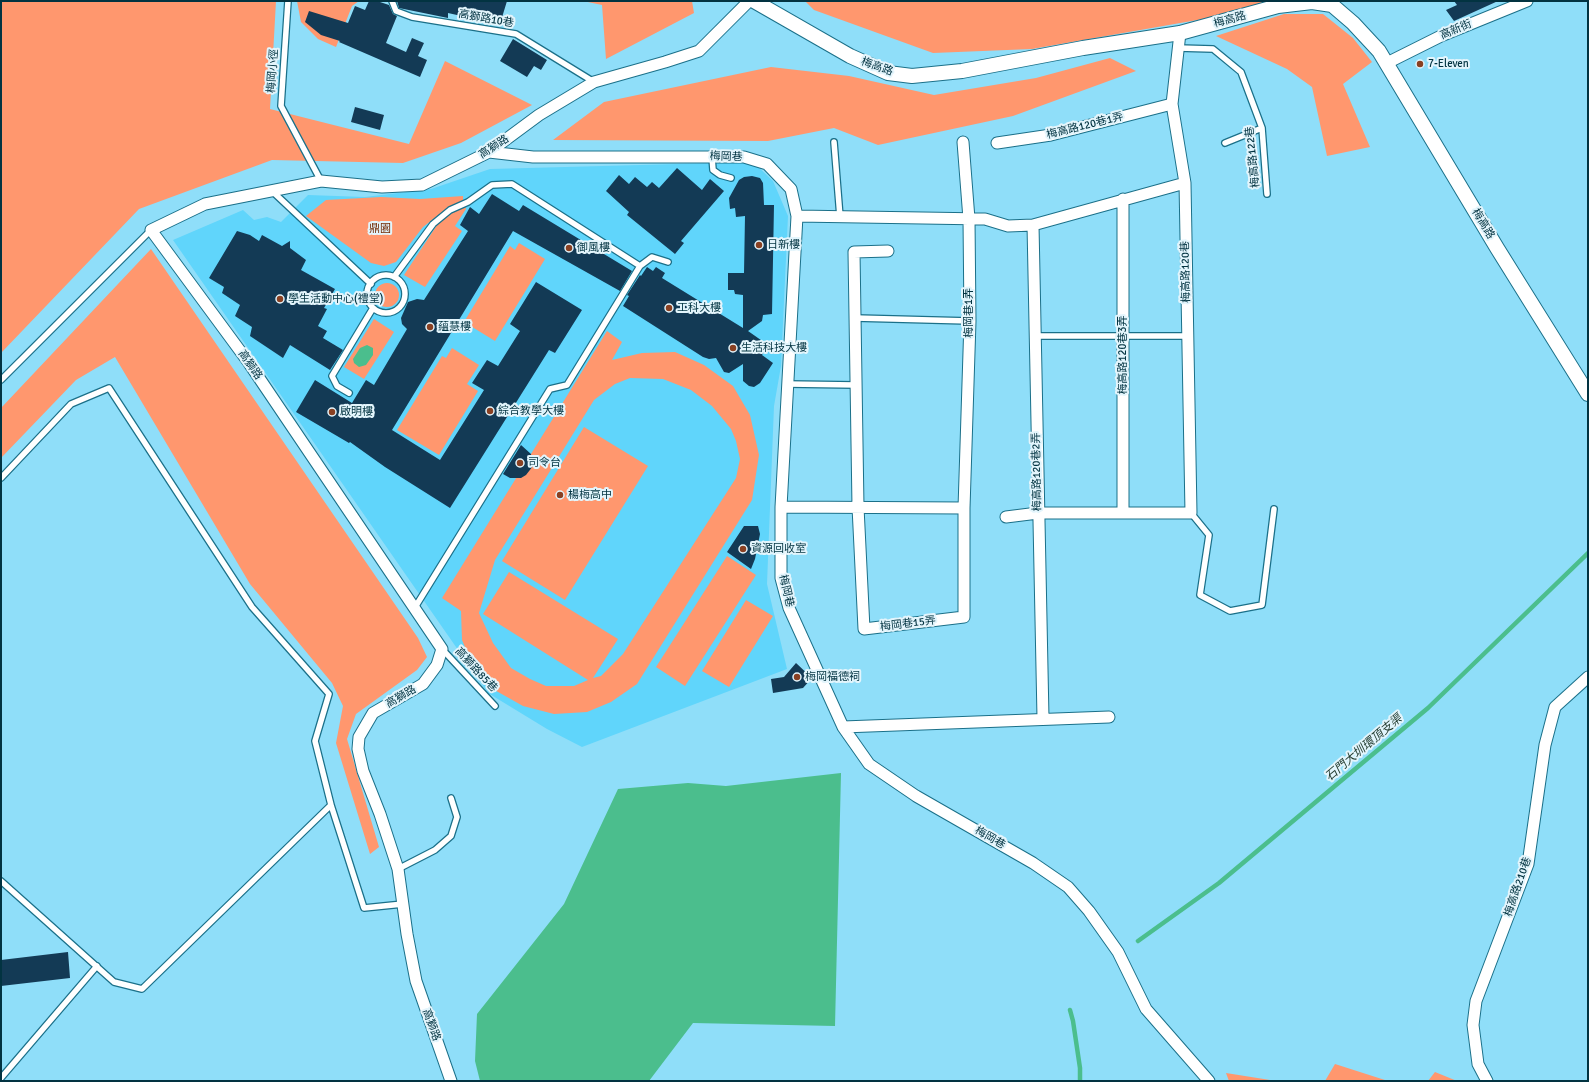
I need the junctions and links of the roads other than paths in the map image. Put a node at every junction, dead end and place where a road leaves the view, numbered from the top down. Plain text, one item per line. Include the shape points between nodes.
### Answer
1 (288, 1) edge
2 (749, 1) edge
3 (754, 1) edge
4 (1527, 1) edge
5 (391, 2) edge
6 (1324, 2) edge
7 (1180, 34) junction
8 (1178, 48) junction
9 (1387, 63) junction
10 (594, 82) junction
11 (1172, 104) junction
12 (1262, 128) junction
13 (834, 142) dead end
14 (963, 142) dead end
15 (997, 143) dead end
16 (1225, 143) dead end
17 (489, 152) junction
18 (712, 157) junction
19 (731, 178) dead end
20 (321, 181) junction
21 (1185, 183) junction
22 (271, 191) junction
23 (1267, 194) dead end
24 (1123, 199) junction
25 (797, 216) junction
26 (840, 216) junction
27 (969, 219) junction
28 (1033, 225) junction
29 (151, 230) junction
30 (888, 251) dead end
31 (668, 262) dead end
32 (640, 266) junction
33 (394, 277) junction
34 (370, 284) junction
35 (374, 308) junction
36 (855, 318) junction
37 (970, 321) junction
38 (1035, 336) junction
39 (1123, 336) junction
40 (1187, 336) junction
41 (1, 380) edge
42 (787, 384) junction
43 (856, 385) junction
44 (349, 393) dead end
45 (1588, 394) edge
46 (967, 407) joint
47 (1, 478) edge
48 (858, 507) junction
49 (781, 508) junction
50 (964, 508) junction
51 (1274, 509) dead end
52 (1123, 511) junction
53 (1191, 512) junction
54 (1038, 513) junction
55 (1006, 517) dead end
56 (414, 609) junction
57 (442, 649) junction
58 (1588, 677) edge
59 (495, 706) dead end
60 (1109, 717) dead end
61 (1043, 718) junction
62 (843, 727) junction
63 (451, 798) dead end
64 (331, 805) junction
65 (398, 869) junction
66 (1, 881) edge
67 (403, 904) junction
68 (97, 966) junction
69 (1, 1078) edge
70 (451, 1081) edge
71 (1209, 1081) edge
72 (1487, 1081) edge

1 - 20 lane, 梅岡小徑 via 281,106
2 - 10 street, 高獅路 via 699,51
3 - 7 street, 梅高路 via 850,56 888,73 912,76 962,71 1083,48
4 - 9 street, 高新街 via 1441,36
5 - 10 lane, 高獅路10巷 via 396,11 412,17 516,34
6 - 7 street, 梅高路 via 1278,6
6 - 9 street, 梅高路 via 1332,5 1353,22
7 - 8 street, 梅高路120巷
8 - 11 street, 梅高路120巷
8 - 12 lane, 梅高路122巷 via 1213,49 1241,72
9 - 45 street, 梅高路 via 1497,248
10 - 17 street, 高獅路 via 539,115
11 - 15 street, 梅高路120巷1弄 via 1051,135
11 - 21 street, 梅高路120巷
12 - 16 lane
12 - 23 lane, 梅高路122巷
13 - 26 lane
14 - 27 street, 梅岡巷1弄
17 - 18 street, 梅岡巷 via 533,157
17 - 20 street, 高獅路 via 422,185 382,187
18 - 19 lane via 712,170
18 - 25 street, 梅岡巷 via 744,157 767,164 791,189
20 - 22 street, 高獅路
21 - 24 street
21 - 40 street, 梅高路120巷
22 - 29 street, 高獅路 via 205,204
22 - 34 lane
24 - 28 street
24 - 39 street, 梅高路120巷3弄
25 - 26 street
25 - 42 street, 梅岡巷
26 - 27 street
27 - 28 street via 985,219 1008,226
27 - 37 street, 梅岡巷1弄
28 - 38 street, 梅高路120巷2弄
29 - 41 lane
29 - 56 street, 高獅路 via 249,363
30 - 36 street, 梅岡巷15弄 via 854,252
31 - 32 lane via 652,257
32 - 33 lane via 512,184 492,185 468,202 450,210 433,224
32 - 56 lane via 567,384 550,390
33 - 34 lane via 383,276
33 - 35 lane via 405,290 401,307 396,311 384,313
34 - 35 lane via 368,299
35 - 44 lane via 332,376 337,386
36 - 37 lane
36 - 43 street, 梅岡巷15弄
37 - 46 street, 梅岡巷1弄
38 - 39 lane
38 - 54 street, 梅高路120巷2弄
39 - 40 lane
39 - 52 street, 梅高路120巷3弄
40 - 53 street, 梅高路120巷
42 - 43 lane
42 - 49 street, 梅岡巷
43 - 48 street, 梅岡巷15弄
46 - 50 street, 梅岡巷15弄
47 - 64 lane via 72,404 109,388 252,608 329,694 315,741
48 - 49 street
48 - 50 street
48 - 50 street, 梅岡巷15弄 via 864,629 964,617
49 - 62 street, 梅岡巷 via 781,578 789,608
51 - 53 lane via 1262,605 1230,611 1200,595 1209,535
52 - 53 street
52 - 54 street
54 - 55 street
54 - 61 street, 梅高路120巷2弄
56 - 57 street, 高獅路
57 - 59 lane, 高獅路85巷
57 - 65 street, 高獅路 via 437,665 423,684 373,713 359,737 358,749 362,771 380,814
58 - 72 street, 梅高路210巷 via 1555,707 1545,745 1528,864 1476,1001 1473,1025 1478,1064
60 - 61 street
61 - 62 street
62 - 71 street, 梅岡巷 via 870,764 916,796 1033,863 1068,887 1089,911 1118,952 1146,1009
63 - 65 lane via 457,817 451,836 434,850
64 - 67 lane via 364,908
64 - 68 lane via 142,990 114,982
65 - 67 street, 高獅路
66 - 68 lane
67 - 70 street, 高獅路 via 416,981
68 - 69 lane

